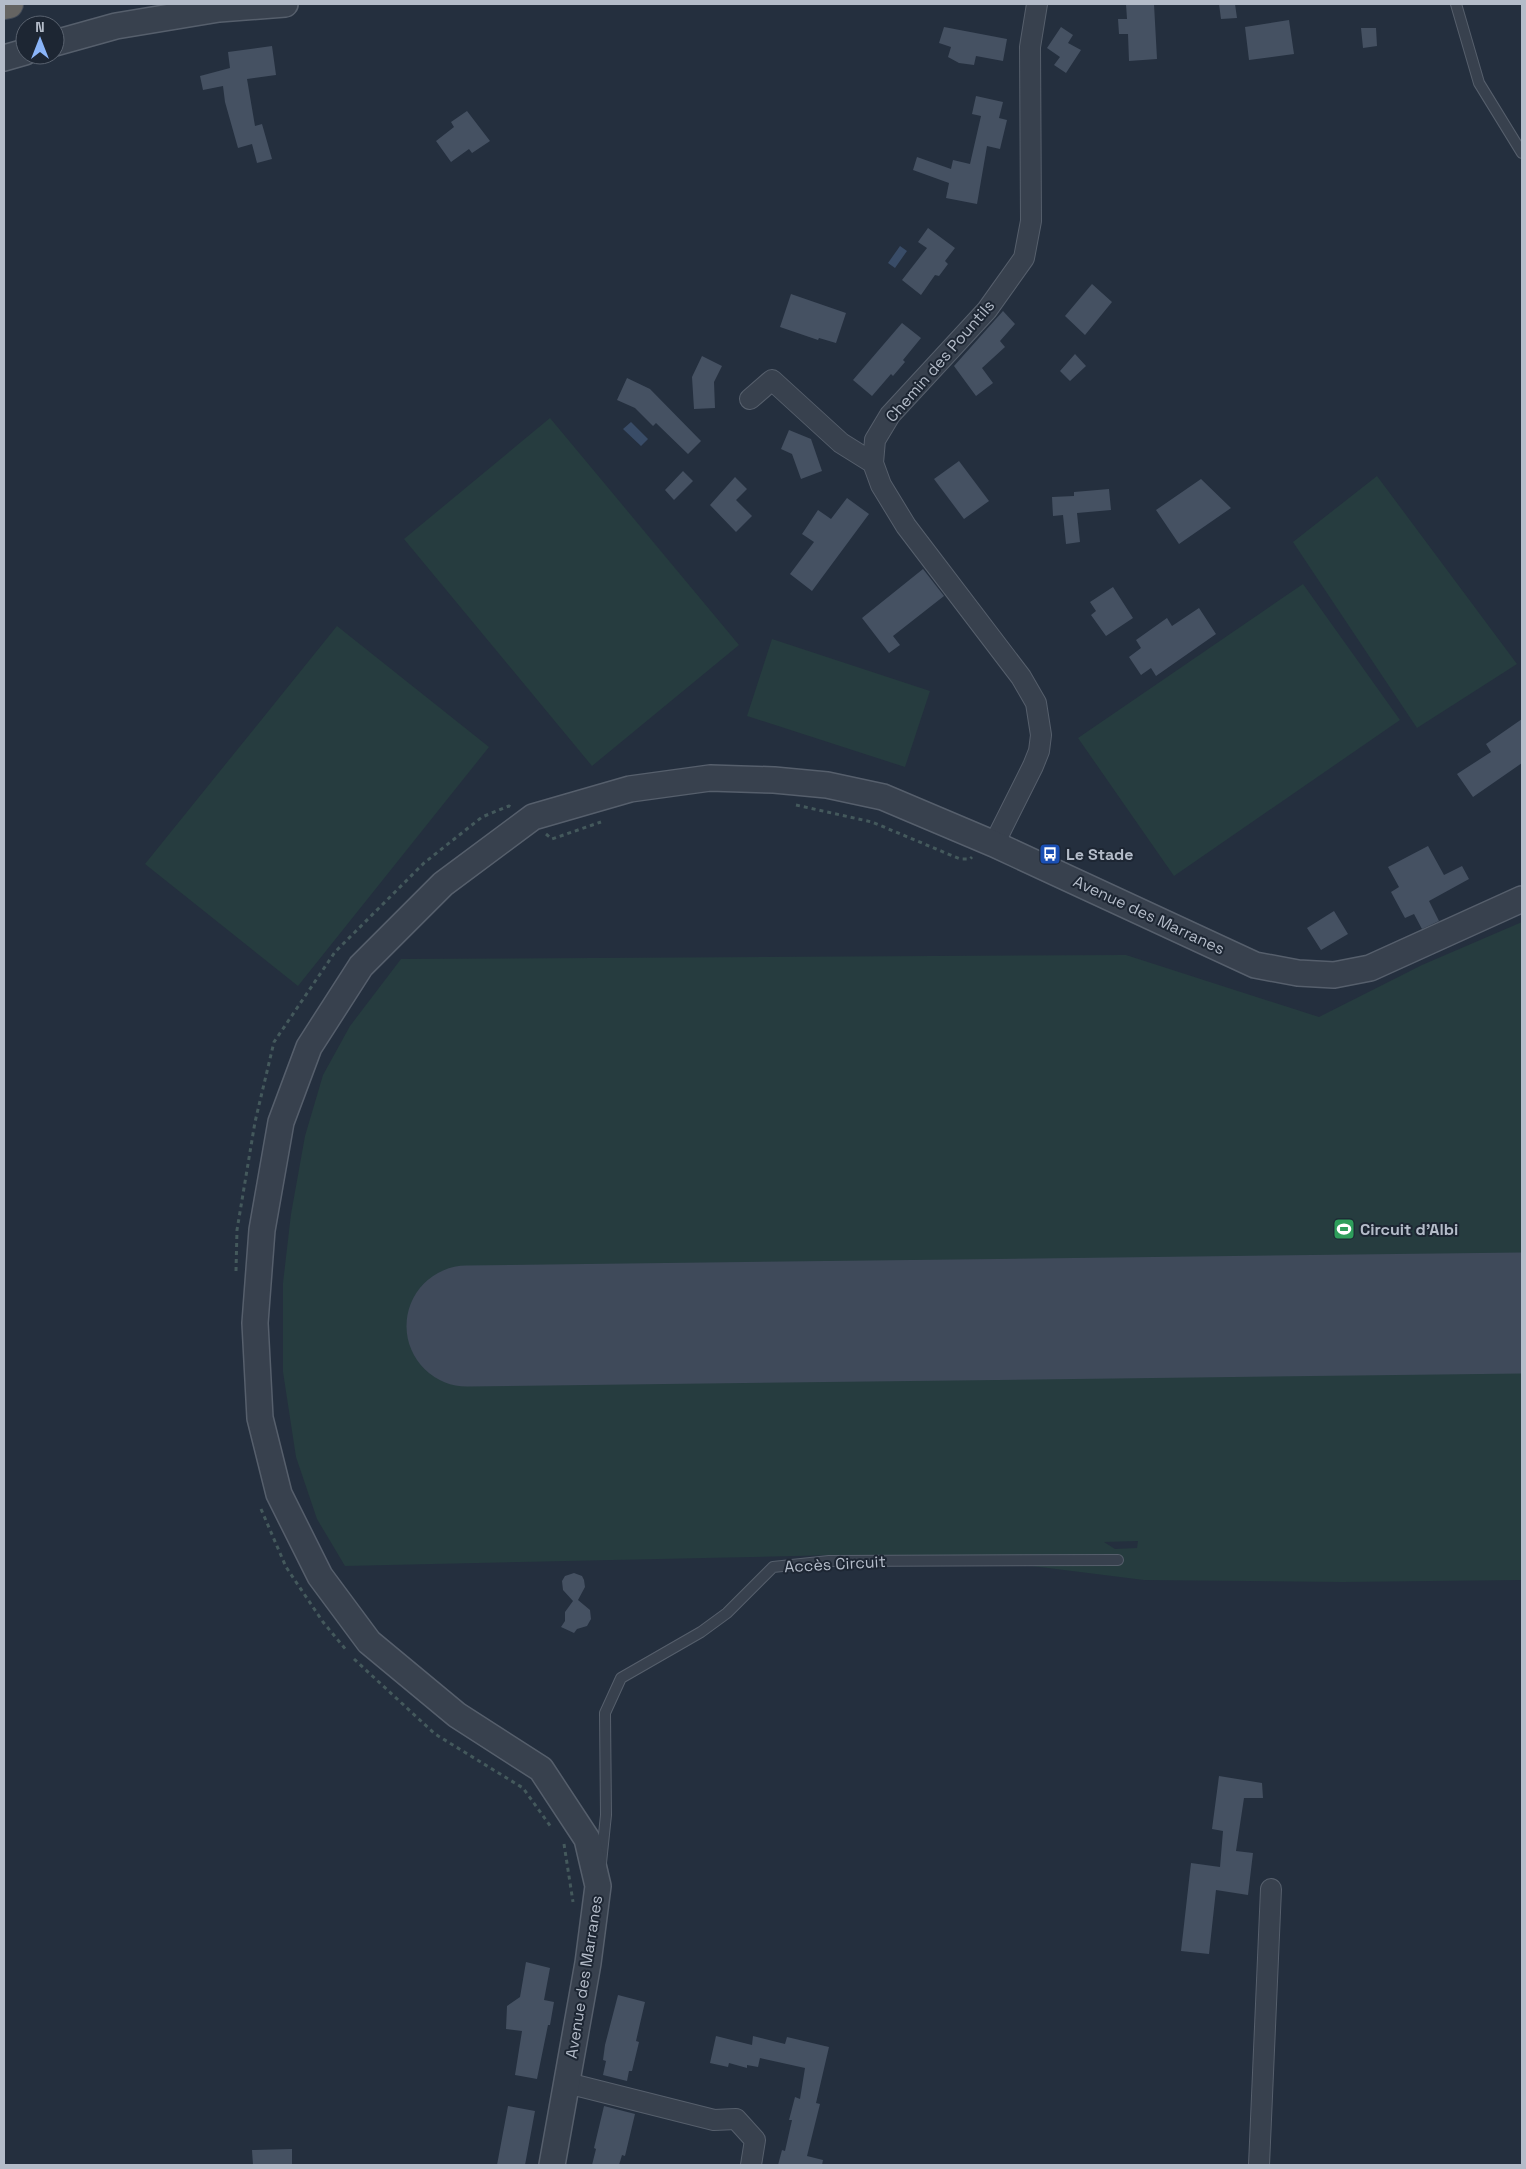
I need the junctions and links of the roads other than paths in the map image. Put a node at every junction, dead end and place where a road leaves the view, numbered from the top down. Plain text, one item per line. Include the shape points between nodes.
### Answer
1 (9, 4) edge
2 (285, 4) edge
3 (1037, 4) edge
4 (1456, 4) edge
5 (4, 5) edge
6 (65, 40) edge
7 (1522, 153) edge
8 (750, 399) dead end
9 (874, 463) junction
10 (988, 841) junction
11 (1522, 898) edge
12 (1118, 1560) dead end
13 (598, 1886) junction
14 (1271, 1889) dead end
15 (567, 2083) junction
16 (552, 2165) edge
17 (751, 2165) edge
18 (1258, 2165) edge

1 - 5 highway
2 - 6 street via 218,9 126,25
3 - 9 street, Chemin des Pountils via 1030,47 1032,221 1024,258 987,310 890,415 875,440
4 - 7 lane via 1479,83
8 - 9 street via 772,380 841,443
9 - 10 street, Chemin des Pountils via 881,485 906,526 1022,677 1036,704 1041,735
10 - 11 street, Avenue des Marranes via 1255,965 1298,973 1334,975 1370,968
10 - 13 street, Avenue des Marranes via 883,797 827,785 774,780 710,778 630,789 534,817 443,884 361,966 308,1047 281,1122 262,1230 255,1323 260,1418 278,1494 320,1576 368,1642 457,1715 541,1769 587,1839
12 - 13 lane, Accès Circuit via 829,1561 774,1567 727,1613 701,1632 621,1678 606,1713 606,1815
13 - 15 street, Avenue des Marranes
14 - 18 street
15 - 16 street, Avenue des Marranes
15 - 17 street via 714,2120 736,2119 755,2140

